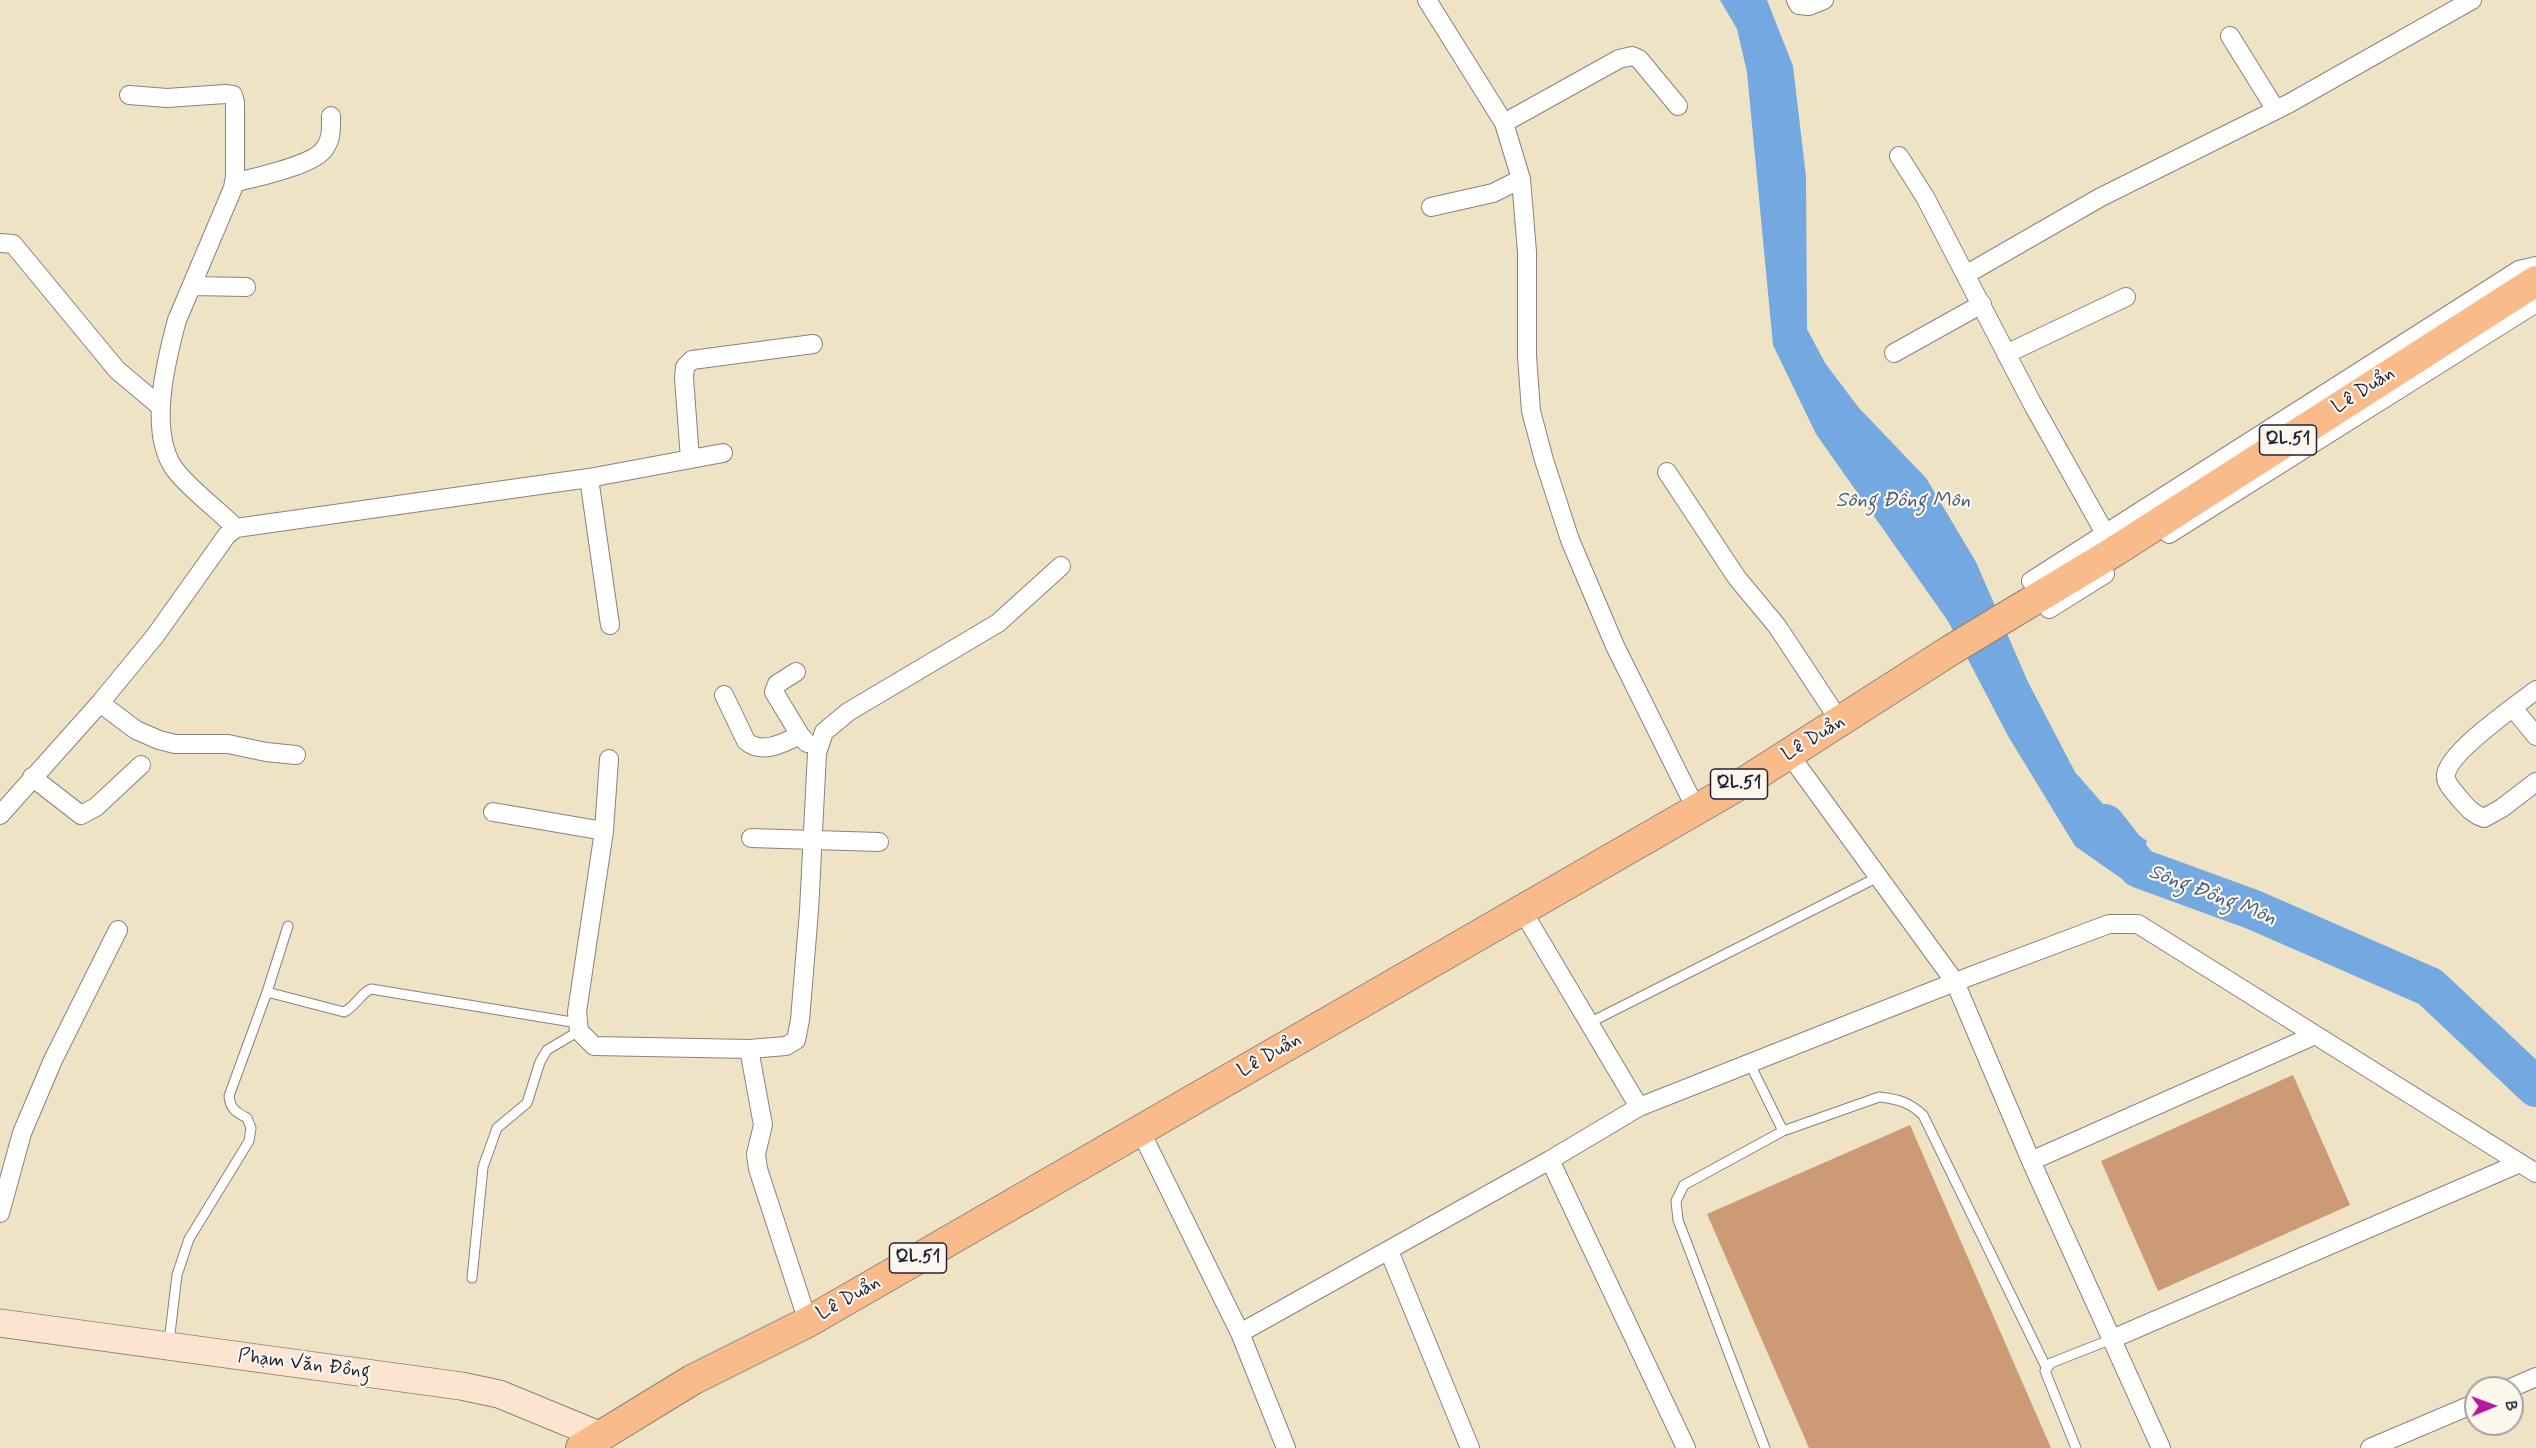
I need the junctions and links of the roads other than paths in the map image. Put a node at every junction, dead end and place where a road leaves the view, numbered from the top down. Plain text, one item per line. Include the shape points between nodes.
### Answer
1 (1427, 0) edge
2 (1796, 0) edge
3 (1824, 0) edge
4 (2472, 0) edge
5 (2230, 36) dead end
6 (129, 95) dead end
7 (1678, 106) dead end
8 (2276, 110) junction
9 (331, 116) dead end
10 (1504, 123) junction
11 (1899, 156) dead end
12 (1521, 179) junction
13 (234, 183) junction
14 (1431, 207) dead end
15 (0, 243) edge
16 (2536, 266) edge
17 (1966, 274) junction
18 (2536, 281) edge
19 (192, 286) junction
20 (246, 287) dead end
21 (2126, 297) dead end
22 (2536, 303) edge
23 (1982, 304) junction
24 (813, 344) dead end
25 (1894, 353) dead end
26 (2006, 354) junction
27 (161, 407) junction
28 (723, 453) dead end
29 (690, 459) junction
30 (1667, 472) dead end
31 (589, 478) junction
32 (236, 528) junction
33 (2110, 543) junction
34 (1060, 566) dead end
35 (2040, 596) junction
36 (610, 625) dead end
37 (796, 672) dead end
38 (2536, 690) edge
39 (724, 694) dead end
40 (100, 703) junction
41 (2513, 708) junction
42 (1840, 723) junction
43 (800, 735) junction
44 (2536, 736) edge
45 (817, 753) junction
46 (1789, 754) junction
47 (296, 755) dead end
48 (609, 759) dead end
49 (141, 765) dead end
50 (32, 777) junction
51 (2536, 782) edge
52 (1696, 809) junction
53 (494, 812) dead end
54 (0, 815) edge
55 (604, 831) junction
56 (751, 838) dead end
57 (815, 841) junction
58 (879, 842) dead end
59 (1878, 877) junction
60 (1522, 910) junction
61 (288, 926) dead end
62 (118, 930) dead end
63 (1955, 982) junction
64 (267, 992) junction
65 (1591, 1022) junction
66 (579, 1027) junction
67 (2315, 1035) junction
68 (749, 1049) junction
69 (1749, 1062) junction
70 (1639, 1107) junction
71 (1140, 1130) junction
72 (1783, 1131) junction
73 (1550, 1160) junction
74 (2031, 1161) junction
75 (2520, 1163) junction
76 (2536, 1173) edge
77 (0, 1213) edge
78 (1389, 1251) junction
79 (472, 1278) dead end
80 (808, 1322) junction
81 (0, 1323) edge
82 (1240, 1333) junction
83 (2112, 1339) junction
84 (169, 1348) junction
85 (2046, 1367) junction
86 (2464, 1408) edge
87 (591, 1442) edge
88 (1286, 1448) edge
89 (1470, 1448) edge
90 (1686, 1448) edge
91 (1765, 1448) edge
92 (2076, 1448) edge
93 (2161, 1448) edge
94 (2370, 1448) edge

1 - 10 street
2 - 3 street via 1799,5 1809,6
4 - 8 street
5 - 8 street
6 - 13 street via 232,95
7 - 10 street via 1639,59 1632,56 1619,59
8 - 17 street via 2101,197
9 - 13 street via 331,134 324,150 311,159
10 - 12 street
11 - 17 street
12 - 14 street via 1493,193
12 - 52 street via 1531,411 1544,460 1570,540 1615,646
13 - 19 street
15 - 27 street via 13,243 117,370
16 - 33 street via 2519,270
17 - 23 street
18 - 33 main road, Lê Duẩn / QL.51
19 - 20 street
19 - 27 street via 171,342
21 - 26 street
22 - 35 street
23 - 25 street
23 - 26 street
24 - 29 street via 692,360 685,367 684,378
26 - 33 street
27 - 32 street via 160,429 176,471
28 - 29 street
29 - 31 street
30 - 42 street via 1737,578 1783,634
31 - 32 street
31 - 36 street
32 - 40 street
33 - 35 main road, Lê Duẩn / QL.51
34 - 45 street via 998,623 848,712 824,732
35 - 42 main road, Lê Duẩn / QL.51
37 - 43 street via 777,684 774,692
38 - 41 street
39 - 43 street via 752,746 782,743
40 - 47 street via 136,730 159,740 176,744 228,744
40 - 50 street
41 - 44 street
41 - 51 street via 2461,750 2446,775 2448,784 2474,814 2484,818
42 - 46 main road, Lê Duẩn / QL.51
43 - 45 street
45 - 57 street
46 - 52 main road, Lê Duẩn / QL.51
46 - 59 street
48 - 55 street
49 - 50 street via 96,807 81,815
50 - 54 street
52 - 60 main road, Lê Duẩn / QL.51
53 - 55 street
55 - 66 street via 577,1012
56 - 57 street
57 - 58 street
57 - 68 street via 795,1040 786,1046
59 - 63 street
59 - 65 lane
60 - 65 street
60 - 71 main road, Lê Duẩn / QL.51
61 - 64 lane
62 - 77 street via 53,1060 22,1133
63 - 67 street via 2109,924 2138,924
63 - 69 street
63 - 74 street
64 - 66 lane via 344,1012 371,989
64 - 84 lane via 229,1096 234,1112 247,1118 251,1128 249,1141 189,1239 177,1275
65 - 70 street
66 - 68 street via 594,1046
66 - 79 lane via 546,1050 527,1103 497,1128 483,1167
67 - 74 street
67 - 75 street
68 - 80 street via 763,1125 756,1154 758,1168
69 - 70 street
69 - 72 lane
70 - 73 street
71 - 80 main road, Lê Duẩn / QL.51
71 - 82 street
72 - 85 lane via 1879,1097 1910,1103 1923,1115
72 - 91 lane via 1684,1185 1676,1201 1678,1220
73 - 78 street
73 - 90 street
74 - 83 street
75 - 76 street
75 - 83 street
78 - 82 street
78 - 89 street
80 - 87 main road, Lê Duẩn / QL.51 via 692,1380
81 - 84 main road, Phạm Văn Đồng
82 - 88 street
83 - 85 lane
83 - 93 street
84 - 87 main road, Phạm Văn Đồng via 499,1394
85 - 92 lane
86 - 94 street

